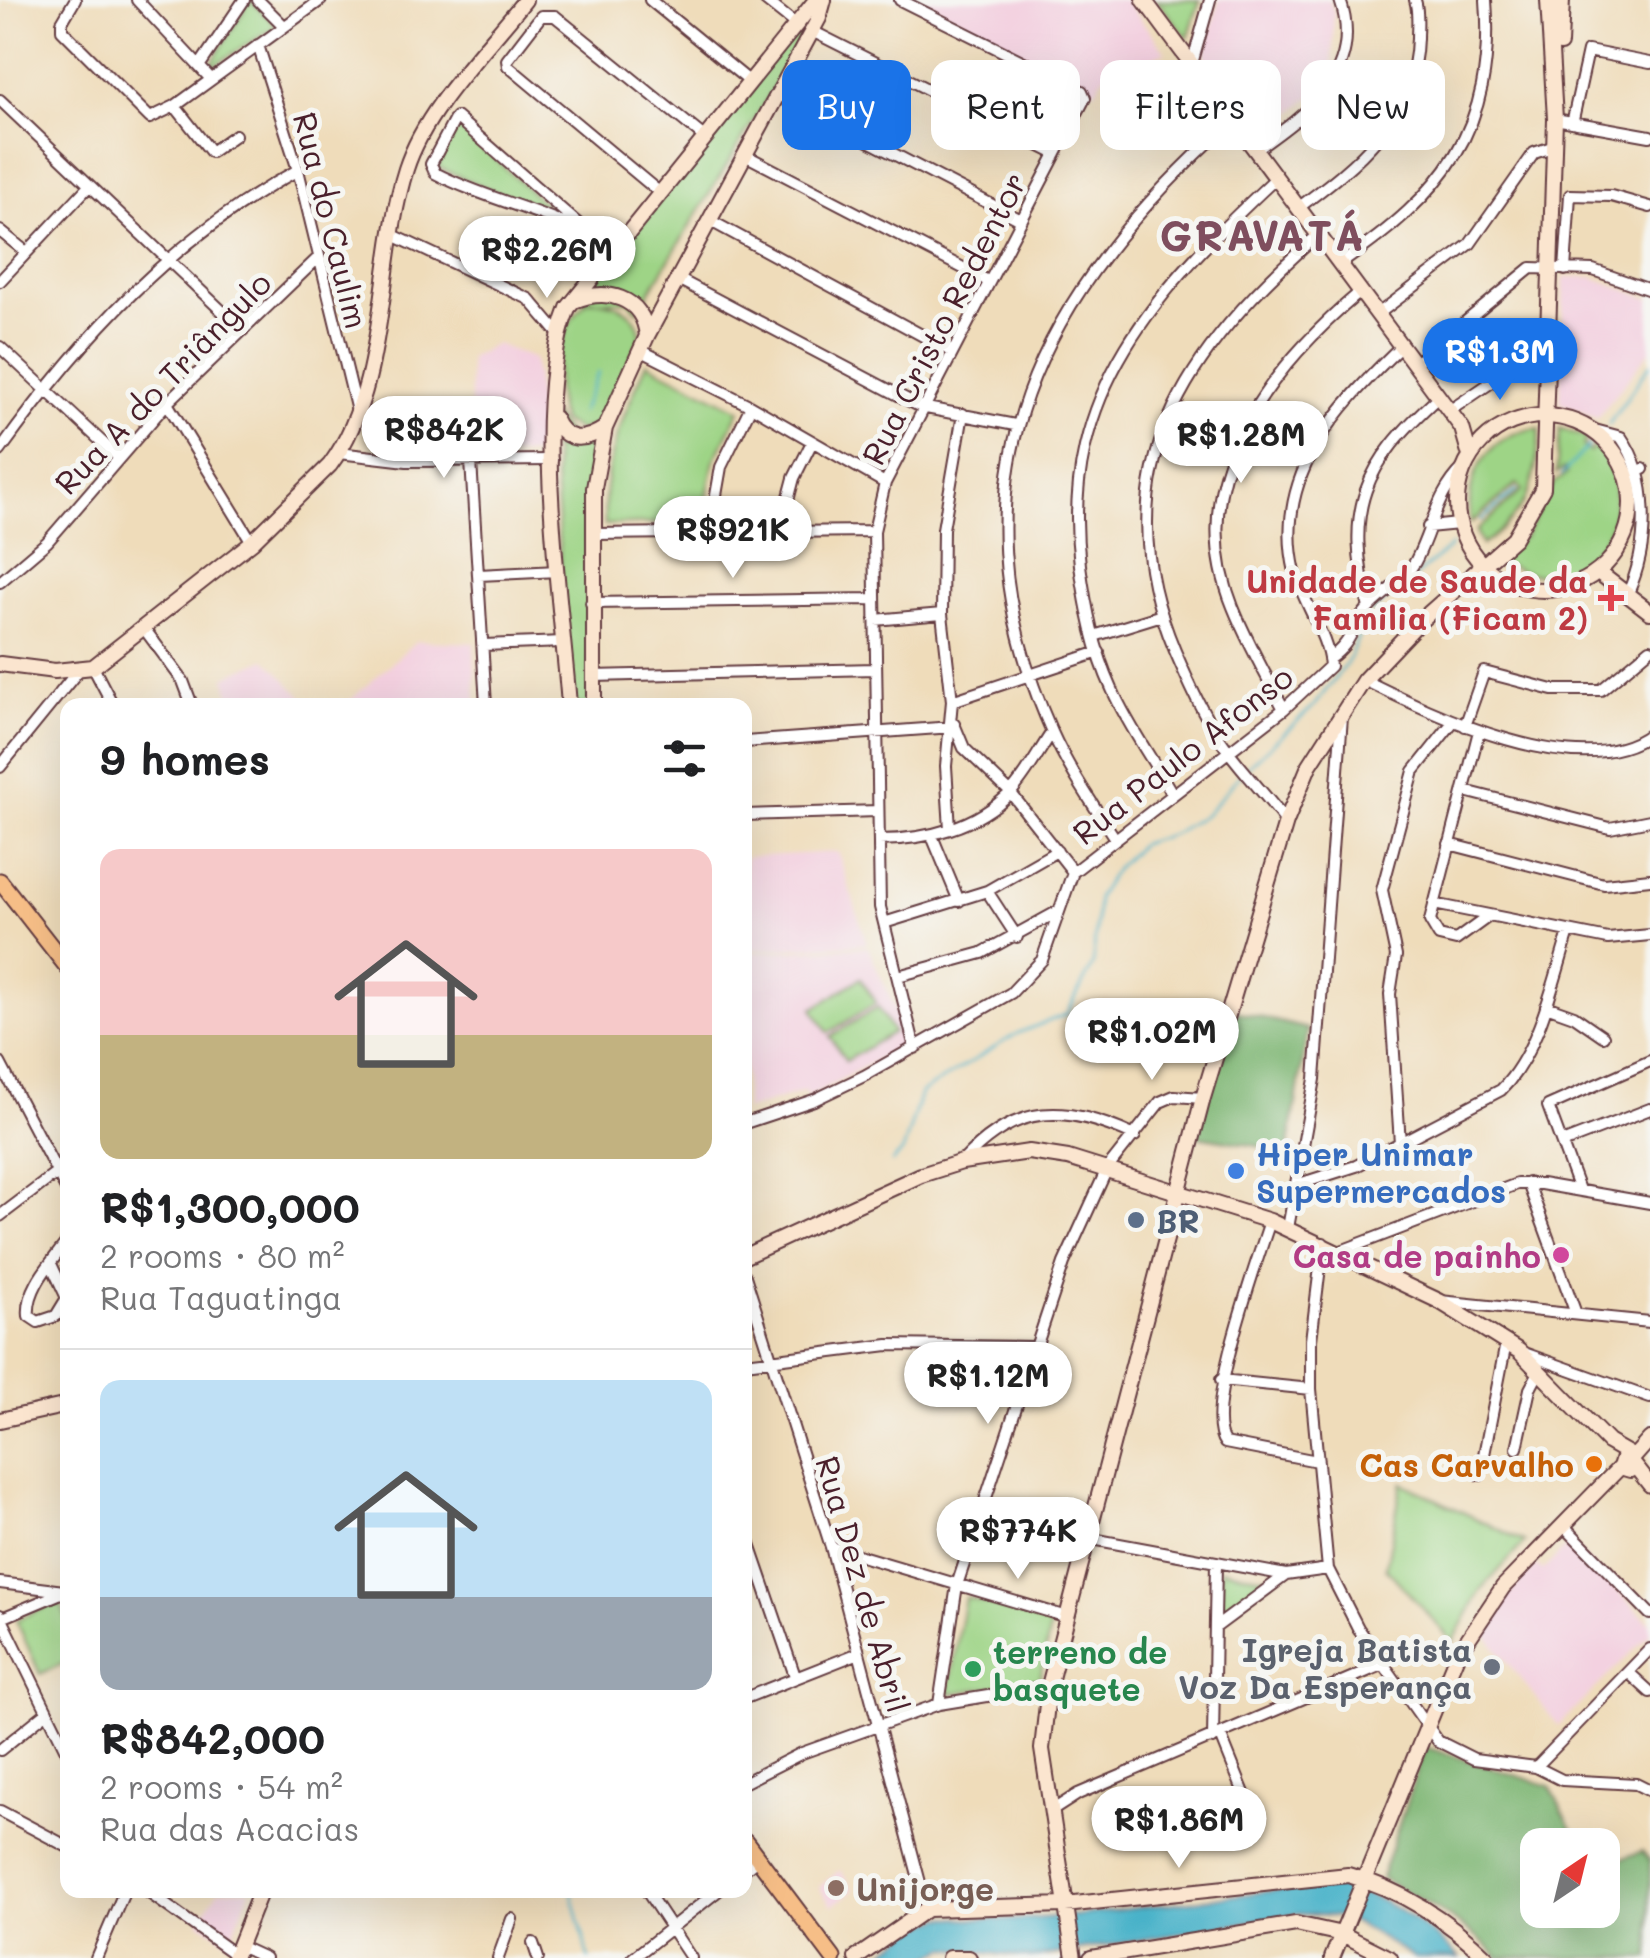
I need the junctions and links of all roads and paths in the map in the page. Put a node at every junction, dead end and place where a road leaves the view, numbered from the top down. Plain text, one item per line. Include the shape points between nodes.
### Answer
1 (76, 0) edge
2 (136, 0) edge
3 (160, 0) edge
4 (244, 0) edge
5 (258, 0) edge
6 (320, 0) edge
7 (525, 0) edge
8 (650, 0) edge
9 (764, 0) edge
10 (820, 0) edge
11 (900, 0) edge
12 (1144, 0) edge
13 (1210, 0) edge
14 (1340, 0) edge
15 (1415, 0) edge
16 (1486, 0) edge
17 (1548, 0) edge
18 (1562, 0) edge
19 (151, 14) junction
20 (511, 17) junction
21 (794, 23) junction
22 (284, 26) junction
23 (812, 30) junction
24 (529, 32) junction
25 (784, 36) junction
26 (258, 45) junction
27 (803, 48) junction
28 (1189, 60) edge
29 (1193, 60) edge
30 (1650, 62) edge
31 (200, 65) junction
32 (1556, 74) junction
33 (210, 78) junction
34 (749, 81) junction
35 (778, 94) junction
36 (0, 100) edge
37 (175, 106) junction
38 (1555, 119) junction
39 (1573, 119) junction
40 (1281, 132) edge
41 (236, 135) dead end
42 (1650, 136) edge
43 (704, 137) junction
44 (1555, 146) junction
45 (1202, 150) edge
46 (1256, 150) edge
47 (1056, 154) junction
48 (745, 155) junction
49 (298, 170) junction
50 (1276, 178) junction
51 (90, 186) junction
52 (659, 192) junction
53 (1650, 207) edge
54 (1298, 208) junction
55 (710, 220) junction
56 (1020, 220) junction
57 (0, 230) edge
58 (591, 235) junction
59 (394, 236) junction
60 (1318, 236) junction
61 (612, 250) junction
62 (26, 252) junction
63 (318, 258) junction
64 (166, 260) junction
65 (1340, 264) junction
66 (1559, 270) junction
67 (678, 279) junction
68 (0, 281) edge
69 (988, 281) junction
70 (1650, 290) edge
71 (1360, 292) junction
72 (573, 301) junction
73 (1378, 314) junction
74 (242, 330) junction
75 (558, 333) junction
76 (645, 344) junction
77 (1401, 346) junction
78 (0, 347) edge
79 (951, 351) junction
80 (1414, 364) junction
81 (1517, 365) dead end
82 (46, 391) junction
83 (1438, 397) junction
84 (167, 403) junction
85 (751, 406) junction
86 (356, 407) junction
87 (922, 408) junction
88 (1450, 411) junction
89 (551, 413) junction
90 (962, 414) junction
91 (1548, 415) junction
92 (1015, 425) junction
93 (605, 428) junction
94 (1462, 428) junction
95 (1591, 429) junction
96 (1490, 435) junction
97 (812, 442) junction
98 (0, 451) edge
99 (339, 453) junction
100 (118, 457) junction
101 (552, 460) junction
102 (471, 461) junction
103 (1467, 462) junction
104 (1644, 469) junction
105 (1627, 476) junction
106 (884, 483) junction
107 (1459, 524) junction
108 (1428, 527) junction
109 (874, 531) junction
110 (593, 534) junction
111 (778, 534) junction
112 (709, 535) junction
113 (252, 542) junction
114 (1484, 567) junction
115 (558, 571) junction
116 (1598, 572) junction
117 (479, 575) junction
118 (0, 582) edge
119 (1628, 593) junction
120 (874, 599) junction
121 (591, 603) junction
122 (1370, 608) junction
123 (1650, 612) edge
124 (942, 614) junction
125 (1162, 616) junction
126 (874, 620) junction
127 (143, 627) junction
128 (1094, 636) junction
129 (564, 642) junction
130 (484, 645) junction
131 (1650, 649) edge
132 (1098, 652) junction
133 (1330, 661) junction
134 (0, 664) edge
135 (86, 669) junction
136 (875, 669) junction
137 (1032, 674) junction
138 (593, 676) junction
139 (1364, 680) junction
140 (60, 698) edge
141 (60, 698) edge
142 (108, 698) edge
143 (190, 698) edge
144 (486, 698) edge
145 (568, 698) edge
146 (594, 698) edge
147 (952, 701) junction
148 (1284, 709) junction
149 (1343, 709) junction
150 (1453, 722) junction
151 (952, 724) junction
152 (1465, 726) junction
153 (1478, 731) junction
154 (1052, 732) junction
155 (1650, 734) edge
156 (876, 736) junction
157 (1324, 736) junction
158 (752, 742) edge
159 (1339, 750) junction
160 (1229, 753) junction
161 (0, 766) edge
162 (1465, 790) junction
163 (1010, 792) junction
164 (1173, 794) junction
165 (878, 811) junction
166 (752, 815) edge
167 (1650, 820) edge
168 (1286, 822) junction
169 (950, 829) junction
170 (932, 836) junction
171 (1114, 836) junction
172 (879, 840) junction
173 (1448, 844) junction
174 (1057, 851) junction
175 (1073, 872) junction
176 (1650, 879) edge
177 (0, 880) edge
178 (987, 892) junction
179 (959, 901) junction
180 (1434, 904) junction
181 (1056, 912) junction
182 (1489, 916) junction
183 (884, 924) junction
184 (1570, 932) junction
185 (1650, 935) edge
186 (1017, 936) junction
187 (60, 958) edge
188 (898, 976) junction
189 (1546, 1006) junction
190 (1603, 1036) dead end
191 (915, 1048) junction
192 (1650, 1061) edge
193 (0, 1063) edge
194 (1203, 1098) junction
195 (1650, 1109) edge
196 (752, 1121) edge
197 (1134, 1136) junction
198 (1400, 1143) junction
199 (1562, 1143) junction
200 (962, 1162) junction
201 (1106, 1169) junction
202 (54, 1175) junction
203 (60, 1183) edge
204 (1528, 1183) junction
205 (1296, 1185) junction
206 (1579, 1190) junction
207 (1177, 1194) junction
208 (1650, 1203) edge
209 (0, 1216) edge
210 (1270, 1220) junction
211 (1288, 1228) junction
212 (1323, 1243) junction
213 (60, 1251) edge
214 (1341, 1252) junction
215 (752, 1253) edge
216 (51, 1264) junction
217 (60, 1281) edge
218 (752, 1299) edge
219 (1439, 1301) junction
220 (60, 1311) edge
221 (1575, 1311) junction
222 (1650, 1322) edge
223 (1512, 1347) junction
224 (1035, 1348) junction
225 (770, 1357) junction
226 (752, 1361) edge
227 (1539, 1372) junction
228 (1221, 1380) junction
229 (1312, 1389) junction
230 (1650, 1398) edge
231 (60, 1407) edge
232 (0, 1420) edge
233 (1648, 1441) edge
234 (1517, 1448) dead end
235 (1317, 1460) junction
236 (1625, 1464) junction
237 (1480, 1476) dead end
238 (1648, 1483) edge
239 (1564, 1526) junction
240 (1087, 1538) junction
241 (831, 1547) junction
242 (752, 1550) edge
243 (1216, 1562) junction
244 (1328, 1569) junction
245 (1286, 1575) junction
246 (0, 1583) edge
247 (957, 1584) junction
248 (60, 1590) edge
249 (60, 1594) edge
250 (1650, 1614) edge
251 (1, 1616) edge
252 (1066, 1617) junction
253 (1216, 1627) junction
254 (1650, 1649) edge
255 (859, 1653) junction
256 (1384, 1664) junction
257 (1628, 1672) junction
258 (796, 1676) junction
259 (1049, 1686) junction
260 (1650, 1692) edge
261 (752, 1695) edge
262 (939, 1704) junction
263 (46, 1713) junction
264 (1426, 1724) junction
265 (878, 1725) junction
266 (1217, 1738) junction
267 (60, 1739) edge
268 (0, 1750) edge
269 (1536, 1767) junction
270 (752, 1778) edge
271 (1650, 1792) edge
272 (0, 1811) edge
273 (1050, 1812) junction
274 (1258, 1828) dead end
275 (60, 1843) edge
276 (752, 1863) edge
277 (1363, 1883) junction
278 (122, 1898) edge
279 (156, 1898) edge
280 (258, 1898) edge
281 (651, 1898) edge
282 (708, 1898) edge
283 (1065, 1908) junction
284 (927, 1909) junction
285 (512, 1920) dead end
286 (1344, 1929) junction
287 (670, 1930) junction
288 (533, 1943) dead end
289 (238, 1955) edge
290 (1074, 1956) edge
291 (96, 1958) edge
292 (265, 1958) edge
293 (498, 1958) edge
294 (538, 1958) edge
295 (633, 1958) edge
296 (691, 1958) edge
297 (833, 1958) edge
298 (856, 1958) edge
299 (949, 1958) edge
300 (968, 1958) edge
301 (1090, 1958) edge
302 (1332, 1958) edge
303 (1390, 1958) edge
304 (1488, 1958) edge

1 - 37 street via 62,30 150,118
2 - 19 street
3 - 19 street
4 - 31 street
5 - 22 street
6 - 22 street
7 - 20 street
8 - 34 street
9 - 21 street
10 - 21 street
10 - 23 street
11 - 47 street, Rua Cristo Redentor via 1085,94
12 - 28 street
13 - 29 street
14 - 40 street via 1346,44 1336,78 1316,106
15 - 54 street via 1416,58 1389,126 1359,162
16 - 65 street via 1481,99 1458,154 1423,199
17 - 32 street
18 - 32 street
19 - 31 street
20 - 24 street
20 - 59 street via 416,145
21 - 25 street
22 - 26 street
23 - 27 street
23 - 47 street
24 - 43 street via 541,16 555,16
24 - 52 street via 508,66
25 - 27 street
25 - 34 street
26 - 33 street
26 - 49 street, Rua do Caulim
27 - 35 street
30 - 39 street via 1588,51
31 - 33 street
32 - 38 street
33 - 37 street
34 - 43 street
35 - 48 street
35 - 56 street
36 - 51 street
37 - 41 street via 210,152
38 - 39 street
38 - 44 street
39 - 42 street
43 - 52 street
44 - 66 street
44 - 73 street via 1534,153 1470,244
45 - 92 street via 1119,232 1058,328
46 - 50 street
47 - 56 street, Rua Cristo Redentor
48 - 55 street
48 - 69 street
49 - 63 street, Rua do Caulim
49 - 64 street via 242,202
50 - 54 street
50 - 128 street via 1199,250 1151,307 1088,431 1076,477 1076,534
51 - 62 street
51 - 64 street
52 - 61 street
53 - 66 street via 1570,195
54 - 60 street
55 - 67 street
55 - 79 street
56 - 69 street, Rua Cristo Redentor
57 - 62 street
58 - 58 street via 562,210 456,118 430,164 435,172
58 - 61 street
59 - 75 street via 529,298
59 - 86 street
60 - 65 street
60 - 125 street via 1256,290 1177,400 1151,466 1145,514
61 - 72 street
62 - 68 street
63 - 74 street, Rua A do Triângulo
63 - 86 street, Rua do Caulim
64 - 74 street
64 - 82 street via 109,314
65 - 71 street
66 - 70 street via 1614,275
66 - 80 street via 1526,270
66 - 91 street
67 - 76 street
67 - 87 street
69 - 79 street, Rua Cristo Redentor
71 - 73 street
71 - 148 street via 1273,378 1235,443 1218,502 1219,554 1232,604
72 - 75 street
72 - 76 street via 608,292 628,301 644,320
73 - 77 street
74 - 84 street, Rua A do Triângulo
75 - 89 street
76 - 85 street
76 - 93 street
77 - 80 street
77 - 133 street via 1321,432 1296,486 1290,540 1295,570
78 - 82 street
79 - 87 street, Rua Cristo Redentor
80 - 83 street
81 - 88 street
82 - 98 street
82 - 100 street
83 - 88 street
83 - 122 street via 1394,436 1364,498 1357,550
84 - 100 street, Rua A do Triângulo
84 - 113 street
85 - 97 street
85 - 112 street via 720,467
86 - 99 street
87 - 90 street
87 - 106 street, Rua Cristo Redentor
88 - 94 street
89 - 93 street via 570,437
89 - 101 street
90 - 92 street
90 - 124 street via 943,529
91 - 95 street
91 - 96 street
91 - 114 street via 1543,488 1527,521
92 - 137 street via 1002,525 1012,605
93 - 110 street
94 - 96 street
94 - 103 street
95 - 104 street via 1620,437
95 - 105 street
96 - 103 street
97 - 106 street
97 - 111 street
99 - 102 street
99 - 113 street
100 - 118 street, Rua A do Triângulo via 47,542
101 - 102 street
101 - 115 street
102 - 117 street
103 - 107 street via 1458,487
103 - 108 street via 1440,495
104 - 105 street
104 - 119 street via 1649,515
105 - 116 street via 1627,528
106 - 109 street, Rua Cristo Redentor
107 - 108 street
107 - 114 street
108 - 122 street, Rua Paulo Afonso via 1416,561
109 - 111 street
109 - 120 street, Rua Cristo Redentor
110 - 112 street
110 - 121 street
111 - 112 street
113 - 127 street
114 - 116 street via 1540,590 1571,586
114 - 139 street
115 - 117 street
115 - 129 street
116 - 119 street
117 - 130 street
119 - 123 street
120 - 121 street
120 - 126 street, Rua Cristo Redentor
121 - 138 street
122 - 133 street, Rua Paulo Afonso
124 - 126 street
124 - 147 street
125 - 128 street
125 - 160 street via 1193,694
126 - 136 street, Rua Cristo Redentor
127 - 135 street
127 - 143 street
128 - 132 street
129 - 130 street
129 - 145 street
130 - 144 street
131 - 152 street via 1600,690 1553,690 1484,672
132 - 137 street
132 - 164 street via 1112,691
133 - 148 street, Rua Paulo Afonso
134 - 135 street
135 - 141 street
135 - 142 street
136 - 138 street
136 - 156 street, Rua Cristo Redentor
137 - 147 street
137 - 154 street
138 - 146 street
139 - 149 street
139 - 150 street
140 - 161 street
147 - 151 street
148 - 160 street, Rua Paulo Afonso
149 - 157 street
149 - 159 street
150 - 152 street
150 - 198 street via 1420,759 1382,890 1396,956 1390,994
151 - 156 street
151 - 163 street via 971,756
151 - 169 street via 946,766
152 - 153 street
153 - 155 street via 1586,755 1620,750
153 - 162 street
154 - 163 street
154 - 171 street
156 - 158 street
156 - 165 street, Rua Cristo Redentor
157 - 159 street
157 - 168 street
159 - 205 street via 1315,1079
160 - 164 street, Rua Paulo Afonso
160 - 168 street
162 - 167 street via 1610,828
162 - 173 street
163 - 169 street
163 - 174 street
164 - 171 street, Rua Paulo Afonso
165 - 166 street
165 - 172 street, Rua Cristo Redentor
168 - 194 street
169 - 170 street
170 - 172 street
170 - 179 street
171 - 175 street, Rua Paulo Afonso
172 - 183 street, Rua Cristo Redentor
173 - 176 street via 1604,884
173 - 180 street
174 - 175 street
174 - 178 street
175 - 181 street, Rua Paulo Afonso
177 - 187 main road
178 - 179 street
178 - 186 street
179 - 183 street
180 - 182 street
180 - 182 street via 1432,928 1448,941
181 - 186 street
181 - 191 street, Rua Paulo Afonso via 1048,949 1032,972 988,1007
182 - 184 street
183 - 188 street, Rua Cristo Redentor
184 - 185 street via 1608,939
184 - 189 street
186 - 188 street
188 - 191 street, Rua Cristo Redentor
189 - 190 street
189 - 198 street via 1500,1090
191 - 196 street, Rua Paulo Afonso via 814,1100
192 - 199 street via 1549,1104
193 - 202 street
194 - 197 street via 1167,1098
194 - 207 street
195 - 199 street
197 - 200 street via 1096,1118 1054,1111 1000,1127
197 - 201 street
198 - 205 street
199 - 206 street
200 - 201 street via 1029,1152
200 - 215 street
201 - 207 street
201 - 224 street
202 - 203 street
202 - 209 street
204 - 206 street
204 - 214 street
204 - 221 street
205 - 211 street
206 - 208 street
207 - 210 street
207 - 240 street
210 - 211 street
210 - 228 street
211 - 212 street
212 - 214 street
212 - 229 street
213 - 216 street
214 - 219 street
216 - 217 street
216 - 220 street via 29,1304 32,1320
218 - 225 street, Rua Dez de Abril
219 - 221 street
219 - 223 street
221 - 222 street
223 - 227 street
223 - 230 street
223 - 237 street
224 - 225 street via 888,1345
224 - 247 street
225 - 226 street
225 - 241 street, Rua Dez de Abril
227 - 234 street
227 - 236 street
228 - 229 street
228 - 235 street via 1220,1440
229 - 235 street
231 - 232 street
233 - 236 street
235 - 244 street
236 - 238 street
236 - 239 street
239 - 250 street
239 - 264 street via 1479,1618
240 - 243 street
240 - 252 street
241 - 247 street
241 - 255 street, Rua Dez de Abril
242 - 258 street
243 - 245 street
243 - 253 street
244 - 245 street
244 - 256 street
245 - 253 street
246 - 248 street
247 - 252 street
247 - 262 street
249 - 251 street
251 - 263 street
252 - 259 street
253 - 266 street
254 - 257 street
255 - 258 street
255 - 265 street, Rua Dez de Abril
256 - 264 street
256 - 266 street
257 - 260 street
257 - 269 street
258 - 261 street
259 - 262 street
259 - 273 street via 1042,1749
262 - 265 street
263 - 267 street
263 - 268 street
264 - 269 street via 1438,1741 1474,1759
264 - 277 street
265 - 270 street
265 - 284 street, Rua Dez de Abril
266 - 273 street via 1078,1794
266 - 274 street
269 - 271 street via 1562,1780 1636,1784
272 - 275 street
273 - 283 street
276 - 297 main road
277 - 283 street via 1327,1876
277 - 286 street
277 - 304 street via 1446,1923
278 - 291 street
279 - 289 street
280 - 289 street
281 - 287 street
282 - 287 street
283 - 284 street
283 - 290 street
284 - 298 street
285 - 293 street
286 - 301 street via 1296,1924
286 - 302 street
286 - 303 street
287 - 295 street
287 - 296 street
288 - 294 street
289 - 292 street
299 - 300 street

